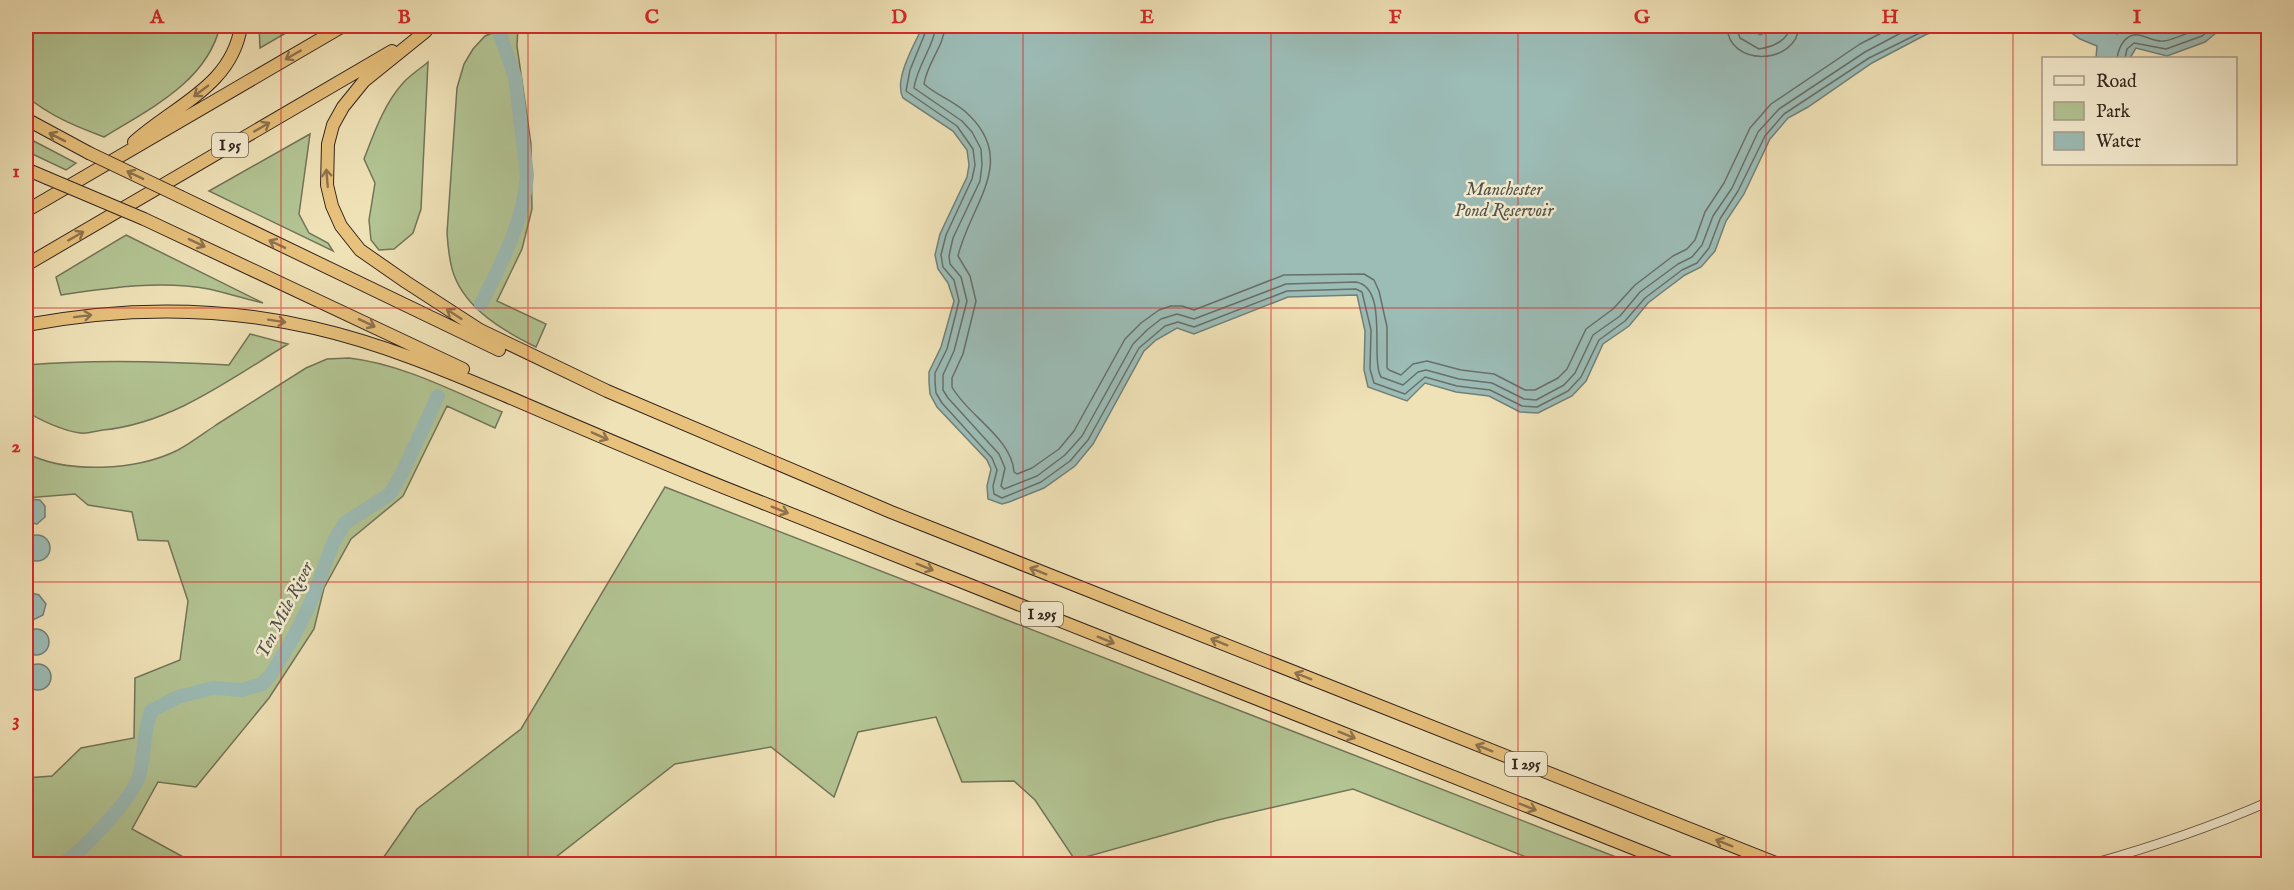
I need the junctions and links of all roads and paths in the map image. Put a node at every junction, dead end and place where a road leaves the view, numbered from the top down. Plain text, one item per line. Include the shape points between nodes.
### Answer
1 (241, 26) edge
2 (343, 26) edge
3 (431, 28) edge
4 (26, 119) edge
5 (112, 161) junction
6 (26, 169) edge
7 (26, 211) edge
8 (26, 266) edge
9 (26, 325) edge
10 (522, 356) junction
11 (505, 392) junction
12 (2268, 802) edge
13 (1673, 864) edge
14 (1778, 864) edge
15 (2091, 864) edge

1 -> 5 highway via 236,49 220,74
2 -> 5 highway
8 -> 3 highway, I 95
10 -> 3 highway via 369,257 347,234 332,206 326,164 336,120 359,86
10 -> 4 highway, bridge via 181,197
5 - 7 highway
6 -> 11 highway, bridge via 144,219
9 -> 11 highway via 156,311 261,318 391,350
14 -> 10 highway, I 295 via 684,432
11 -> 13 highway, I 295 via 674,468
12 - 15 street via 2175,839

